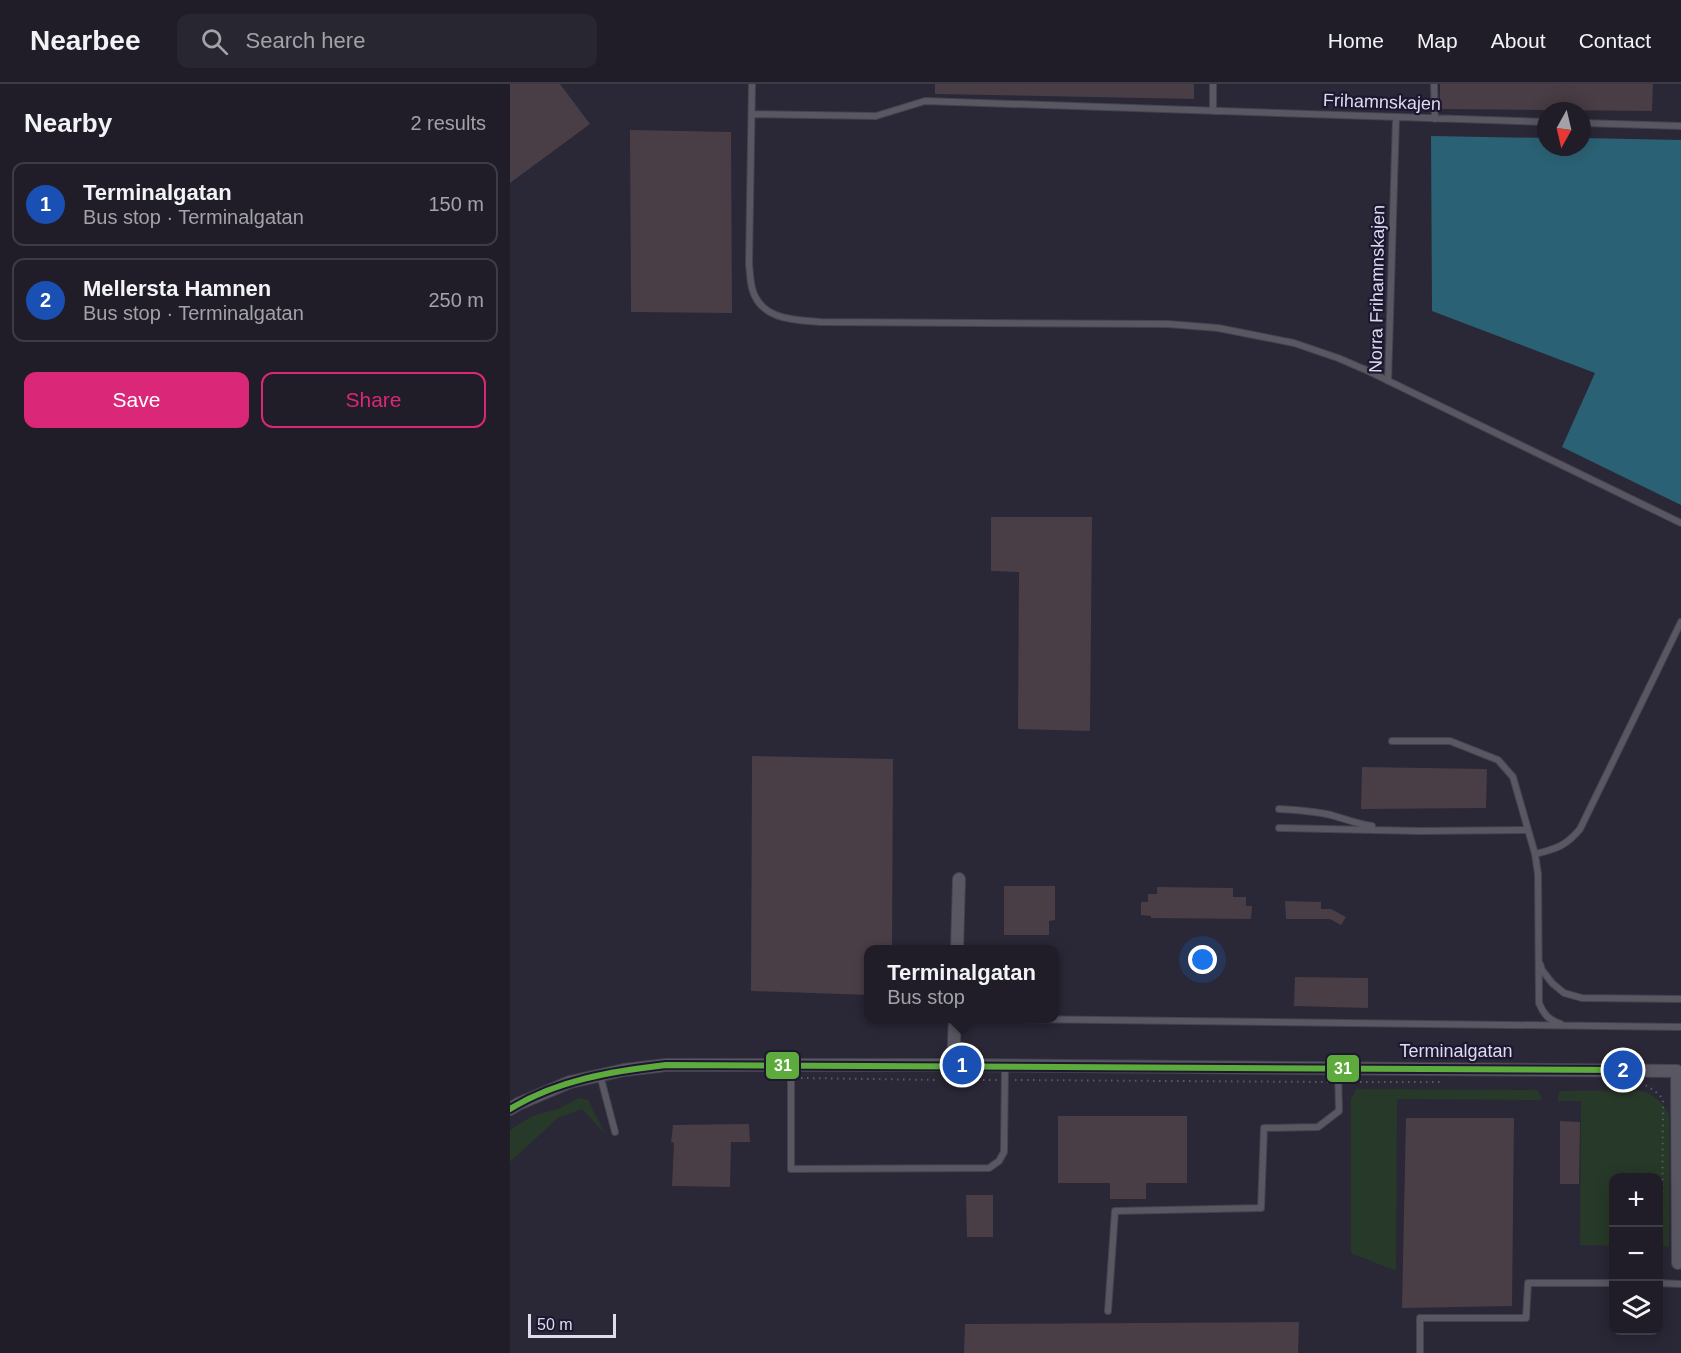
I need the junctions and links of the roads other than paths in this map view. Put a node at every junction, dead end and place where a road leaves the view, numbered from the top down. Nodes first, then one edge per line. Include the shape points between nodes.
1 (752, 84) edge
2 (1214, 84) edge
3 (1434, 84) edge
4 (1213, 111) junction
5 (752, 114) junction
6 (1396, 118) junction
7 (1435, 119) junction
8 (1537, 122) edge
9 (1591, 123) edge
10 (1681, 126) edge
11 (1388, 381) junction
12 (1681, 523) edge
13 (1681, 622) edge
14 (1392, 741) dead end
15 (1280, 809) dead end
16 (1280, 828) dead end
17 (1528, 830) junction
18 (1420, 831) junction
19 (1535, 854) junction
20 (959, 879) dead end
21 (957, 945) edge
22 (1538, 957) junction
23 (1681, 999) edge
24 (1059, 1019) edge
25 (955, 1023) edge
26 (1564, 1025) junction
27 (1681, 1027) edge
28 (791, 1065) junction
29 (953, 1065) junction
30 (1005, 1065) junction
31 (1680, 1072) edge
32 (1338, 1075) junction
33 (600, 1076) junction
34 (510, 1109) edge
35 (615, 1132) dead end
36 (1679, 1171) edge
37 (1678, 1263) dead end
38 (1609, 1283) edge
39 (1663, 1283) edge
40 (1681, 1284) edge
41 (1108, 1311) dead end
42 (1420, 1353) edge

1 - 5 lane
2 - 4 lane
3 - 7 lane
4 - 5 lane, Frihamnskajen via 926,101 876,116
4 - 6 lane, Frihamnskajen
5 - 11 lane via 749,264 753,290 762,307 783,319 1218,328 1294,343
6 - 7 lane, Frihamnskajen
6 - 11 lane, Norra Frihamnskajen
7 - 8 lane, Frihamnskajen
9 - 10 lane
11 - 12 lane, Norra Frihamnskajen
13 - 19 lane via 1580,829 1569,842
14 - 17 lane via 1450,741 1498,760 1513,777
15 - 18 lane
16 - 18 lane
17 - 18 lane
17 - 19 lane
19 - 22 lane
20 - 21 street
22 - 23 lane via 1542,970 1564,993 1582,998
22 - 26 lane via 1539,1003 1550,1020
24 - 26 lane
25 - 29 street
26 - 27 lane
28 - 29 street, Terminalgatan
28 - 30 lane via 791,1168 989,1168 1004,1152
28 - 33 street, Terminalgatan via 666,1065
29 - 30 street, Terminalgatan
30 - 32 street, Terminalgatan
31 - 32 street, Terminalgatan
31 - 36 street, Terminalgatan
32 - 41 lane via 1339,1111 1318,1127 1264,1128 1261,1208 1115,1211
33 - 34 street, Terminalgatan via 570,1082
33 - 35 lane
36 - 37 street, Terminalgatan
38 - 42 lane via 1528,1283 1526,1318 1420,1318
39 - 40 lane

